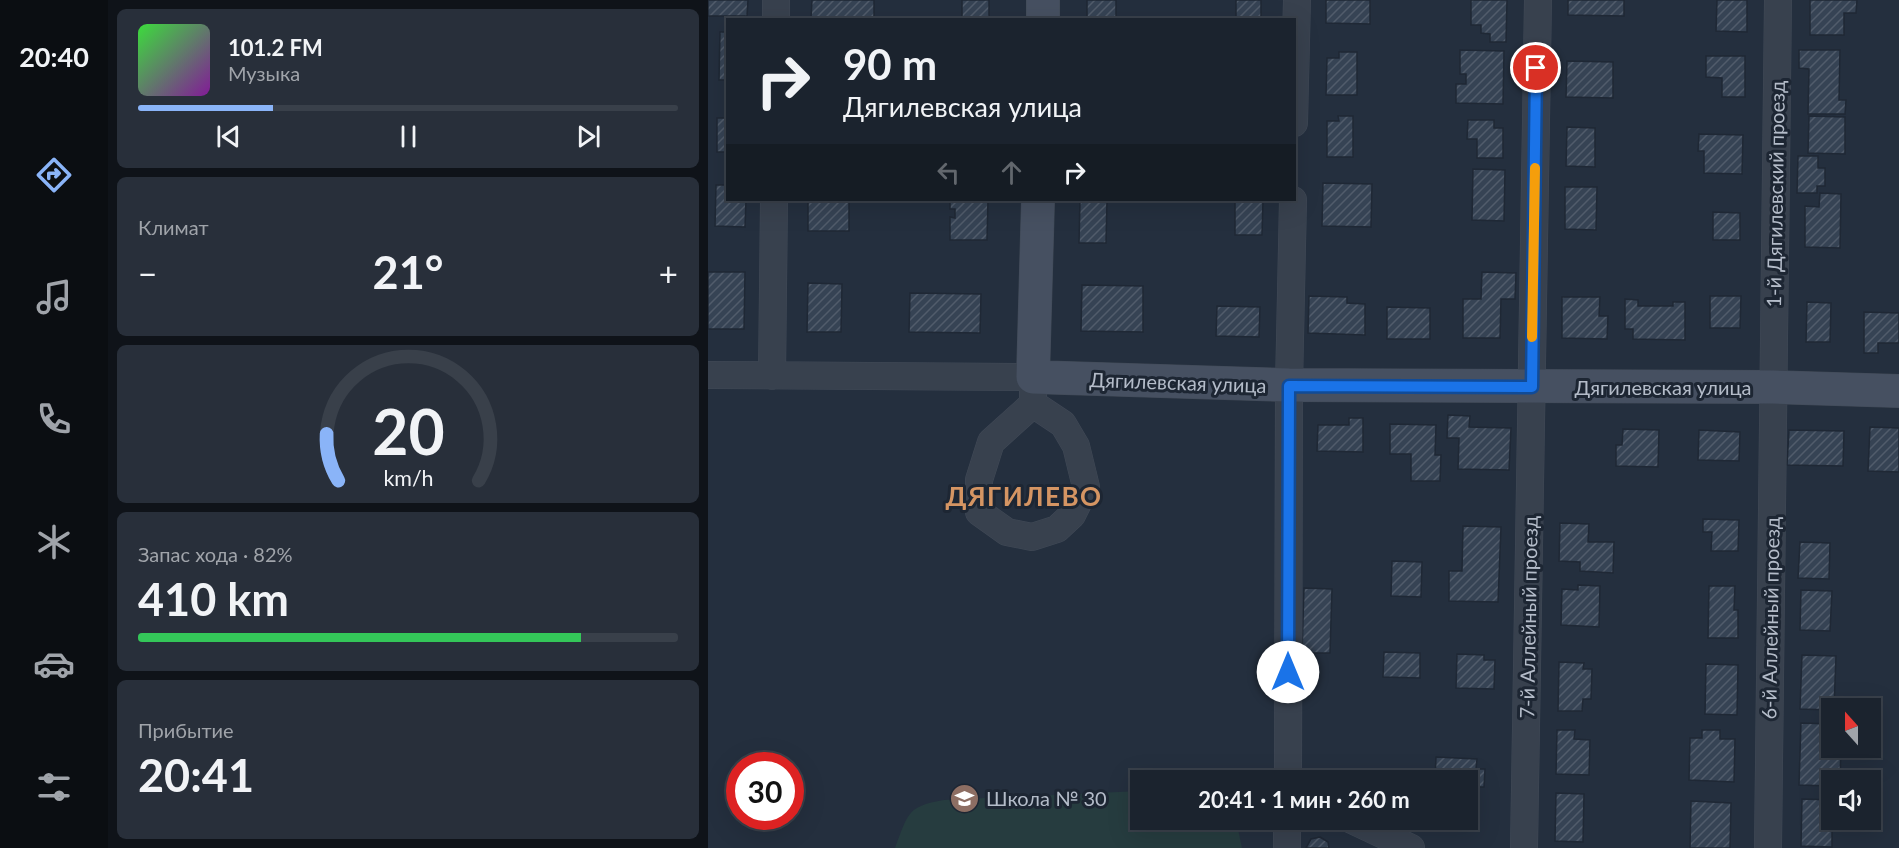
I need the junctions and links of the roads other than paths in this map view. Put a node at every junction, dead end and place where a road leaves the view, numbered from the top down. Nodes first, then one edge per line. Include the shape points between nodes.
1 (776, 0) edge
2 (1043, 0) edge
3 (1297, 0) edge
4 (1538, 0) edge
5 (1778, 0) edge
6 (776, 18) edge
7 (1043, 18) edge
8 (1296, 41) edge
9 (774, 201) edge
10 (1038, 201) edge
11 (1293, 201) edge
12 (708, 375) edge
13 (772, 376) junction
14 (1289, 386) junction
15 (1532, 387) junction
16 (1773, 387) junction
17 (1033, 391) junction
18 (1899, 391) edge
19 (1288, 770) edge
20 (1287, 830) edge
21 (1373, 830) edge
22 (1287, 848) edge
23 (1411, 848) edge
24 (1524, 848) edge
25 (1768, 848) edge

1 - 6 street
2 - 7 street
3 - 8 street
4 - 15 street, 7-й Аллейный проезд
5 - 16 street, 1-й Дягилевский проезд
9 - 13 street
10 - 17 street
11 - 14 street
12 - 13 street, Дягилевская улица
13 - 17 street, Дягилевская улица
14 - 15 street, Дягилевская улица
14 - 17 street, Дягилевская улица
14 - 19 street
15 - 16 street, Дягилевская улица
15 - 24 street, 7-й Аллейный проезд
16 - 18 street, Дягилевская улица
16 - 25 street, 6-й Аллейный проезд
17 - 17 street via 991,442 979,480 979,512 1007,532 1032,537 1057,529 1072,515 1086,487 1076,446 1063,424
20 - 22 street
21 - 23 street

